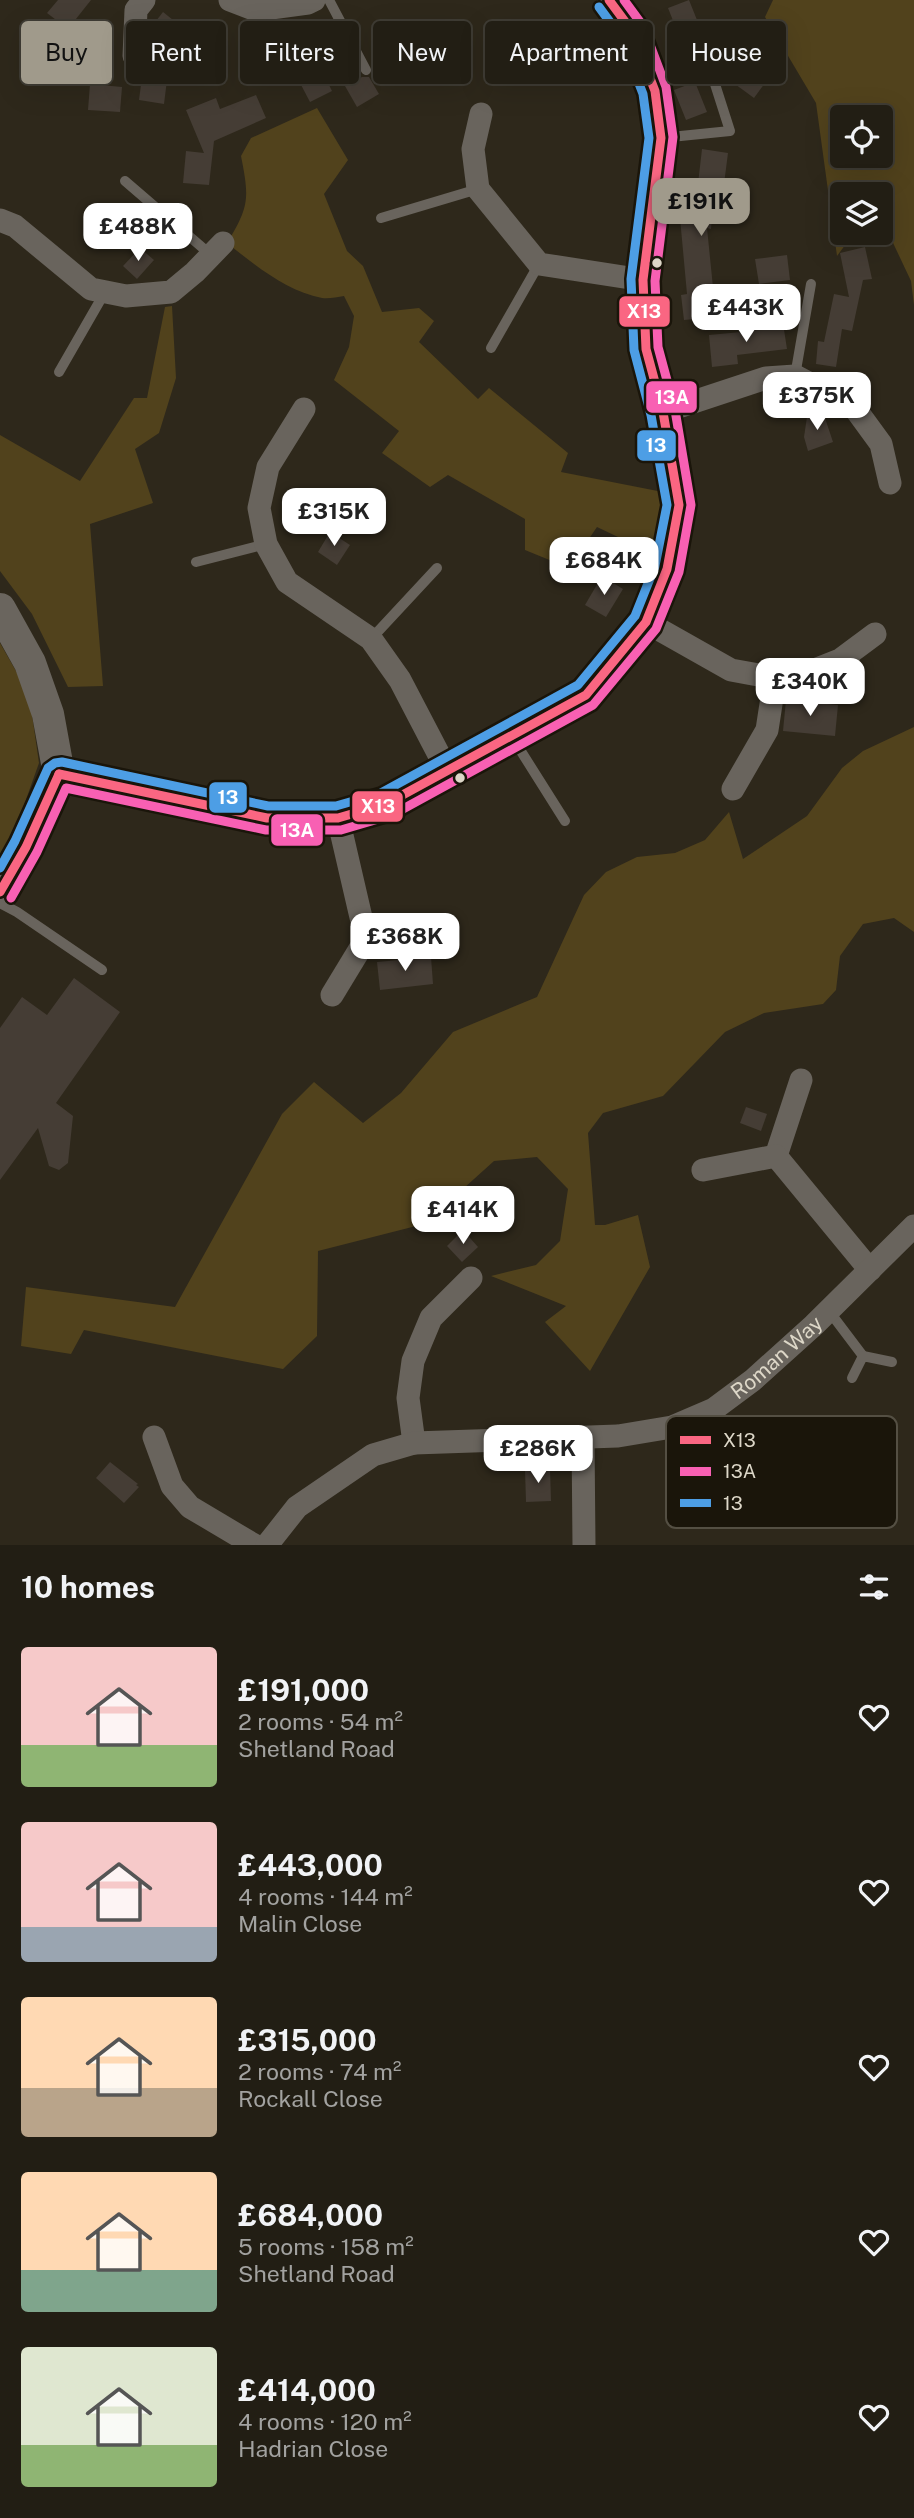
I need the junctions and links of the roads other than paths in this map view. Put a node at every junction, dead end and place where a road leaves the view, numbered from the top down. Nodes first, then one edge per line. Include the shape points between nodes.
1 (144, 0) edge
2 (230, 0) edge
3 (314, 0) edge
4 (329, 0) edge
5 (609, 0) edge
6 (136, 21) edge
7 (366, 70) dead end
8 (716, 84) edge
9 (481, 114) dead end
10 (661, 138) junction
11 (124, 181) dead end
12 (478, 189) junction
13 (381, 218) dead end
14 (0, 220) edge
15 (217, 249) joint
16 (539, 264) junction
17 (643, 280) junction
18 (811, 284) dead end
19 (105, 292) junction
20 (491, 348) dead end
21 (59, 372) dead end
22 (795, 376) junction
23 (304, 409) dead end
24 (663, 412) junction
25 (890, 483) dead end
26 (267, 544) junction
27 (196, 562) dead end
28 (437, 568) dead end
29 (0, 609) edge
30 (646, 622) junction
31 (876, 634) dead end
32 (371, 639) junction
33 (775, 678) junction
34 (512, 737) junction
35 (448, 772) junction
36 (59, 774) junction
37 (733, 789) dead end
38 (338, 818) junction
39 (565, 821) dead end
40 (0, 892) edge
41 (0, 903) edge
42 (447, 932) dead end
43 (366, 939) junction
44 (102, 970) dead end
45 (332, 995) dead end
46 (801, 1080) dead end
47 (776, 1156) junction
48 (703, 1170) dead end
49 (914, 1226) edge
50 (870, 1270) junction
51 (471, 1278) dead end
52 (829, 1311) junction
53 (863, 1356) junction
54 (892, 1362) dead end
55 (852, 1378) dead end
56 (698, 1416) edge
57 (666, 1428) edge
58 (154, 1437) dead end
59 (583, 1438) junction
60 (414, 1443) junction
61 (254, 1545) edge
62 (267, 1545) edge
63 (584, 1545) edge

1 - 6 street via 136,10
2 - 3 street via 256,10
4 - 7 lane
5 - 10 street via 632,32 655,91
8 - 10 lane via 730,131
9 - 12 street via 473,149
10 - 17 street
11 - 15 lane
12 - 13 lane
12 - 16 street
14 - 19 street via 15,226 91,289
15 - 19 street via 171,292 127,296
16 - 17 street
16 - 20 lane
17 - 24 street via 646,349
18 - 22 lane
19 - 21 lane
22 - 24 street via 766,378
22 - 25 street via 855,407 881,443
23 - 26 street via 268,467 259,508
24 - 30 street via 679,505 667,569
26 - 27 lane
26 - 32 street via 287,582
28 - 32 lane
29 - 36 street via 30,663 48,714
30 - 33 street via 731,670
30 - 34 street via 586,695
31 - 33 street via 840,660 802,675
32 - 35 street via 400,680
33 - 37 street via 767,730
34 - 35 street
34 - 39 lane
35 - 38 street via 386,804
36 - 38 street via 267,818
36 - 40 street via 26,848
38 - 43 street
41 - 44 lane
42 - 43 street
43 - 45 street
46 - 47 street
47 - 48 street
47 - 50 street
49 - 50 street, Roman Way
50 - 52 street, Roman Way
51 - 60 street via 431,1318 413,1361 408,1398
52 - 53 lane
52 - 56 street, Roman Way via 753,1380
53 - 54 lane
53 - 55 lane
57 - 59 street, Roman Way
58 - 61 street via 173,1486 190,1507
59 - 60 street, Roman Way
59 - 63 street
60 - 62 street, Roman Way via 373,1455 297,1507

